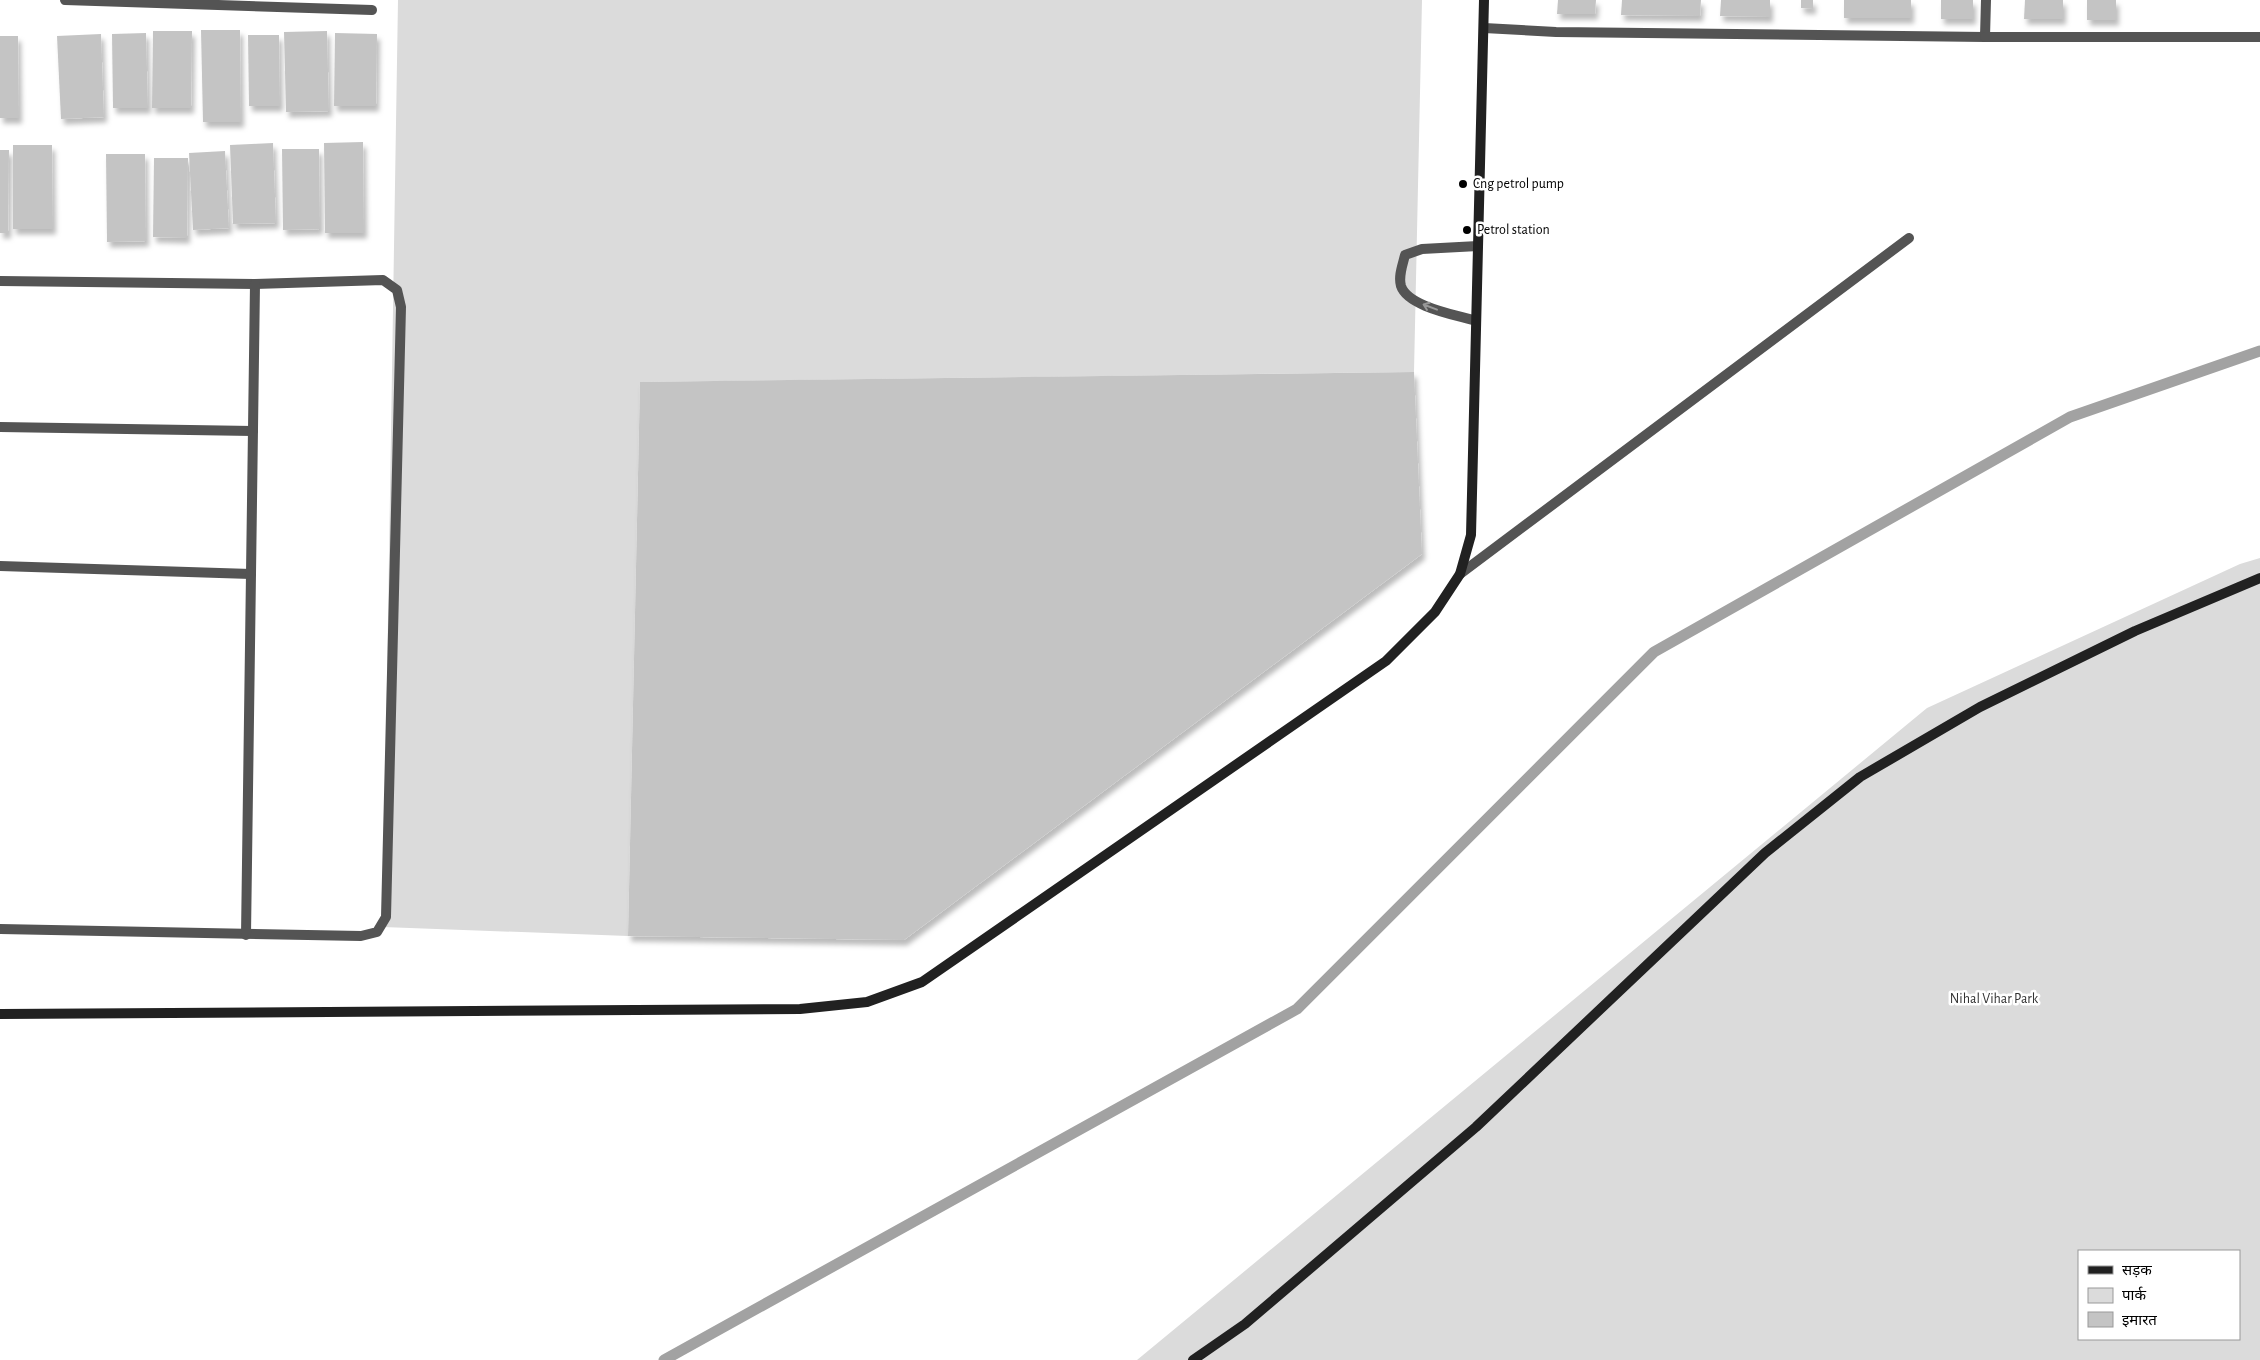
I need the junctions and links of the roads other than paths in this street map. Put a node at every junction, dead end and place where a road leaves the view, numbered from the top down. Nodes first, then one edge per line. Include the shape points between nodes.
1 (64, 0) edge
2 (1484, 0) edge
3 (1986, 0) edge
4 (372, 10) dead end
5 (1484, 28) junction
6 (1985, 37) junction
7 (2260, 37) edge
8 (1909, 238) dead end
9 (1478, 246) junction
10 (0, 281) edge
11 (255, 284) junction
12 (1476, 321) junction
13 (0, 427) edge
14 (253, 431) junction
15 (0, 566) edge
16 (251, 574) junction
17 (1460, 574) junction
18 (2260, 578) edge
19 (0, 929) edge
20 (246, 935) junction
21 (0, 1014) edge
22 (1193, 1360) edge

1 - 4 street
2 - 5 street
3 - 6 street
5 - 6 street via 1556,32
5 - 9 street
6 - 7 street
8 - 17 street
9 - 12 street
12 -> 9 street via 1409,298 1401,286 1401,271 1405,255 1422,249
10 - 11 street
11 - 14 street
11 - 20 street via 383,280 397,290 401,307 386,917 377,932 361,936
12 - 17 street via 1471,535
13 - 14 street
14 - 16 street
15 - 16 street
16 - 20 street
17 - 21 street via 1435,612 1386,661 922,982 867,1002 800,1009
18 - 22 street via 2135,631 1989,703 1860,777 1765,853 1476,1127 1244,1324
19 - 20 street

